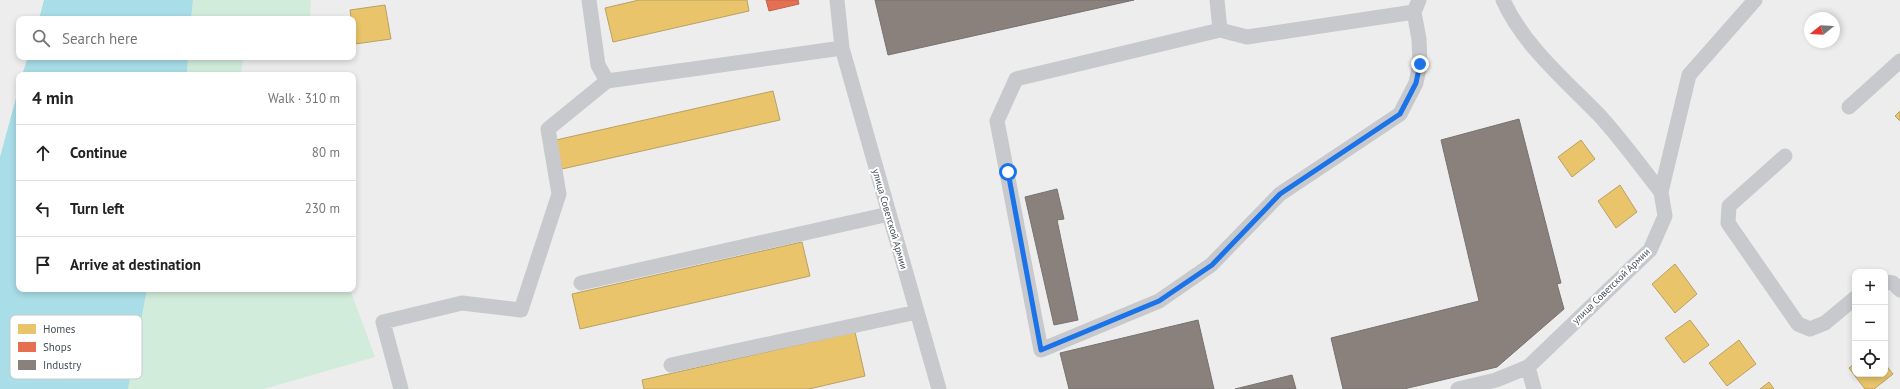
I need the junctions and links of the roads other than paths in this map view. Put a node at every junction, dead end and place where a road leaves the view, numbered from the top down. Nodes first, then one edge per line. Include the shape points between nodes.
1 (589, 0) edge
2 (838, 0) edge
3 (1217, 0) edge
4 (1503, 0) edge
5 (1755, 0) edge
6 (1417, 6) edge
7 (1220, 30) junction
8 (842, 48) junction
9 (1900, 61) edge
10 (607, 81) junction
11 (1849, 107) dead end
12 (1785, 156) dead end
13 (1662, 192) junction
14 (889, 214) junction
15 (1888, 282) edge
16 (581, 283) dead end
17 (1900, 290) edge
18 (1852, 300) edge
19 (917, 312) junction
20 (671, 365) dead end
21 (1528, 367) junction
22 (401, 389) edge
23 (939, 389) edge
24 (1458, 389) edge
25 (1534, 389) edge

1 - 10 street via 598,65
2 - 8 street, улица Советской Армии
3 - 7 street
4 - 13 street via 1509,13 1545,60 1601,118
5 - 13 street, улица Советской Армии via 1690,75
6 - 7 street via 1248,37
6 - 7 street via 1420,64 1416,83 1400,114 1280,194 1212,265 1159,301 1041,350 997,121 1016,79
8 - 10 street
8 - 14 street, улица Советской Армии
9 - 11 street
10 - 22 street via 548,129 558,194 521,310 462,302 383,322
12 - 18 street via 1729,206 1728,223 1798,324 1810,329 1825,323
13 - 21 street, улица Советской Армии via 1665,216 1650,250
14 - 16 street
14 - 19 street, улица Советской Армии
15 - 17 street via 1893,283
19 - 20 street
19 - 23 street, улица Советской Армии
21 - 24 street, улица Советской Армии via 1496,380
21 - 25 street

